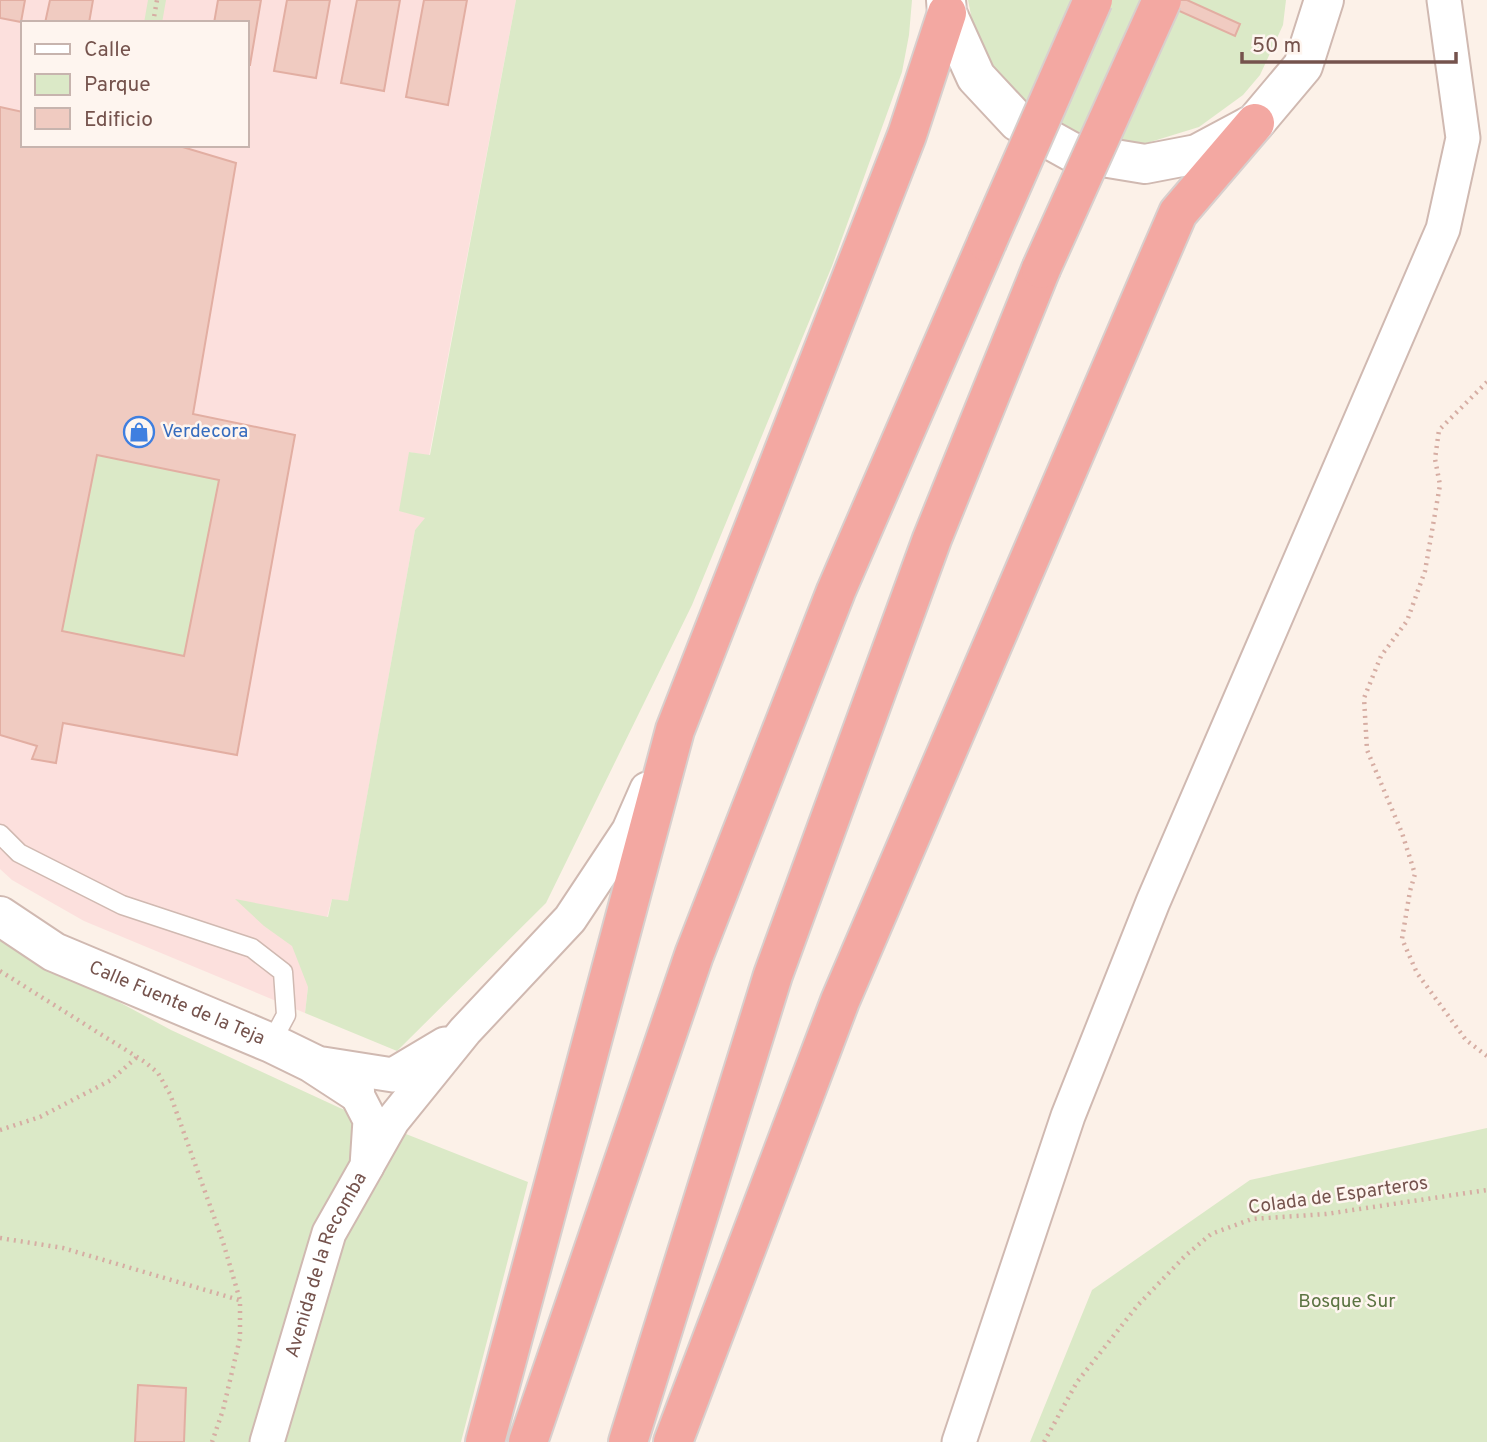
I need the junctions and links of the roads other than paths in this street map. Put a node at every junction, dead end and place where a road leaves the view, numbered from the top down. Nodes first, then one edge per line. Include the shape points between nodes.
1 (1093, 0) edge
2 (1162, 0) edge
3 (1324, 0) edge
4 (1444, 0) edge
5 (946, 6) edge
6 (1255, 122) junction
7 (675, 730) junction
8 (0, 834) edge
9 (0, 916) edge
10 (465, 1031) junction
11 (271, 1043) junction
12 (312, 1063) junction
13 (355, 1091) joint
14 (367, 1166) junction
15 (267, 1442) edge
16 (485, 1442) edge
17 (528, 1442) edge
18 (628, 1442) edge
19 (673, 1442) edge
20 (959, 1442) edge

1 - 17 highway, bridge via 836,591 694,955
2 - 18 highway, bridge via 1041,269 932,539 778,962
3 - 6 street via 1303,66
4 - 20 street via 1463,138 1443,229 1153,902 1068,1116
5 - 6 street via 976,77 1018,122 1072,152 1144,164 1197,154
5 - 7 highway via 907,135
6 - 19 highway via 1178,213 840,1001
7 - 10 street via 629,830 570,919
7 - 16 highway
8 - 11 lane via 19,853 122,905 252,948 284,972 286,1015
9 - 11 street, Calle Fuente de la Teja via 54,952
10 - 12 street via 394,1075
10 - 14 street via 393,1120
11 - 12 street, Calle Fuente de la Teja
12 - 13 street, Calle Fuente de la Teja
13 - 14 street, Avenida de la Recomba via 370,1120
14 - 15 street, Avenida de la Recomba via 329,1233

